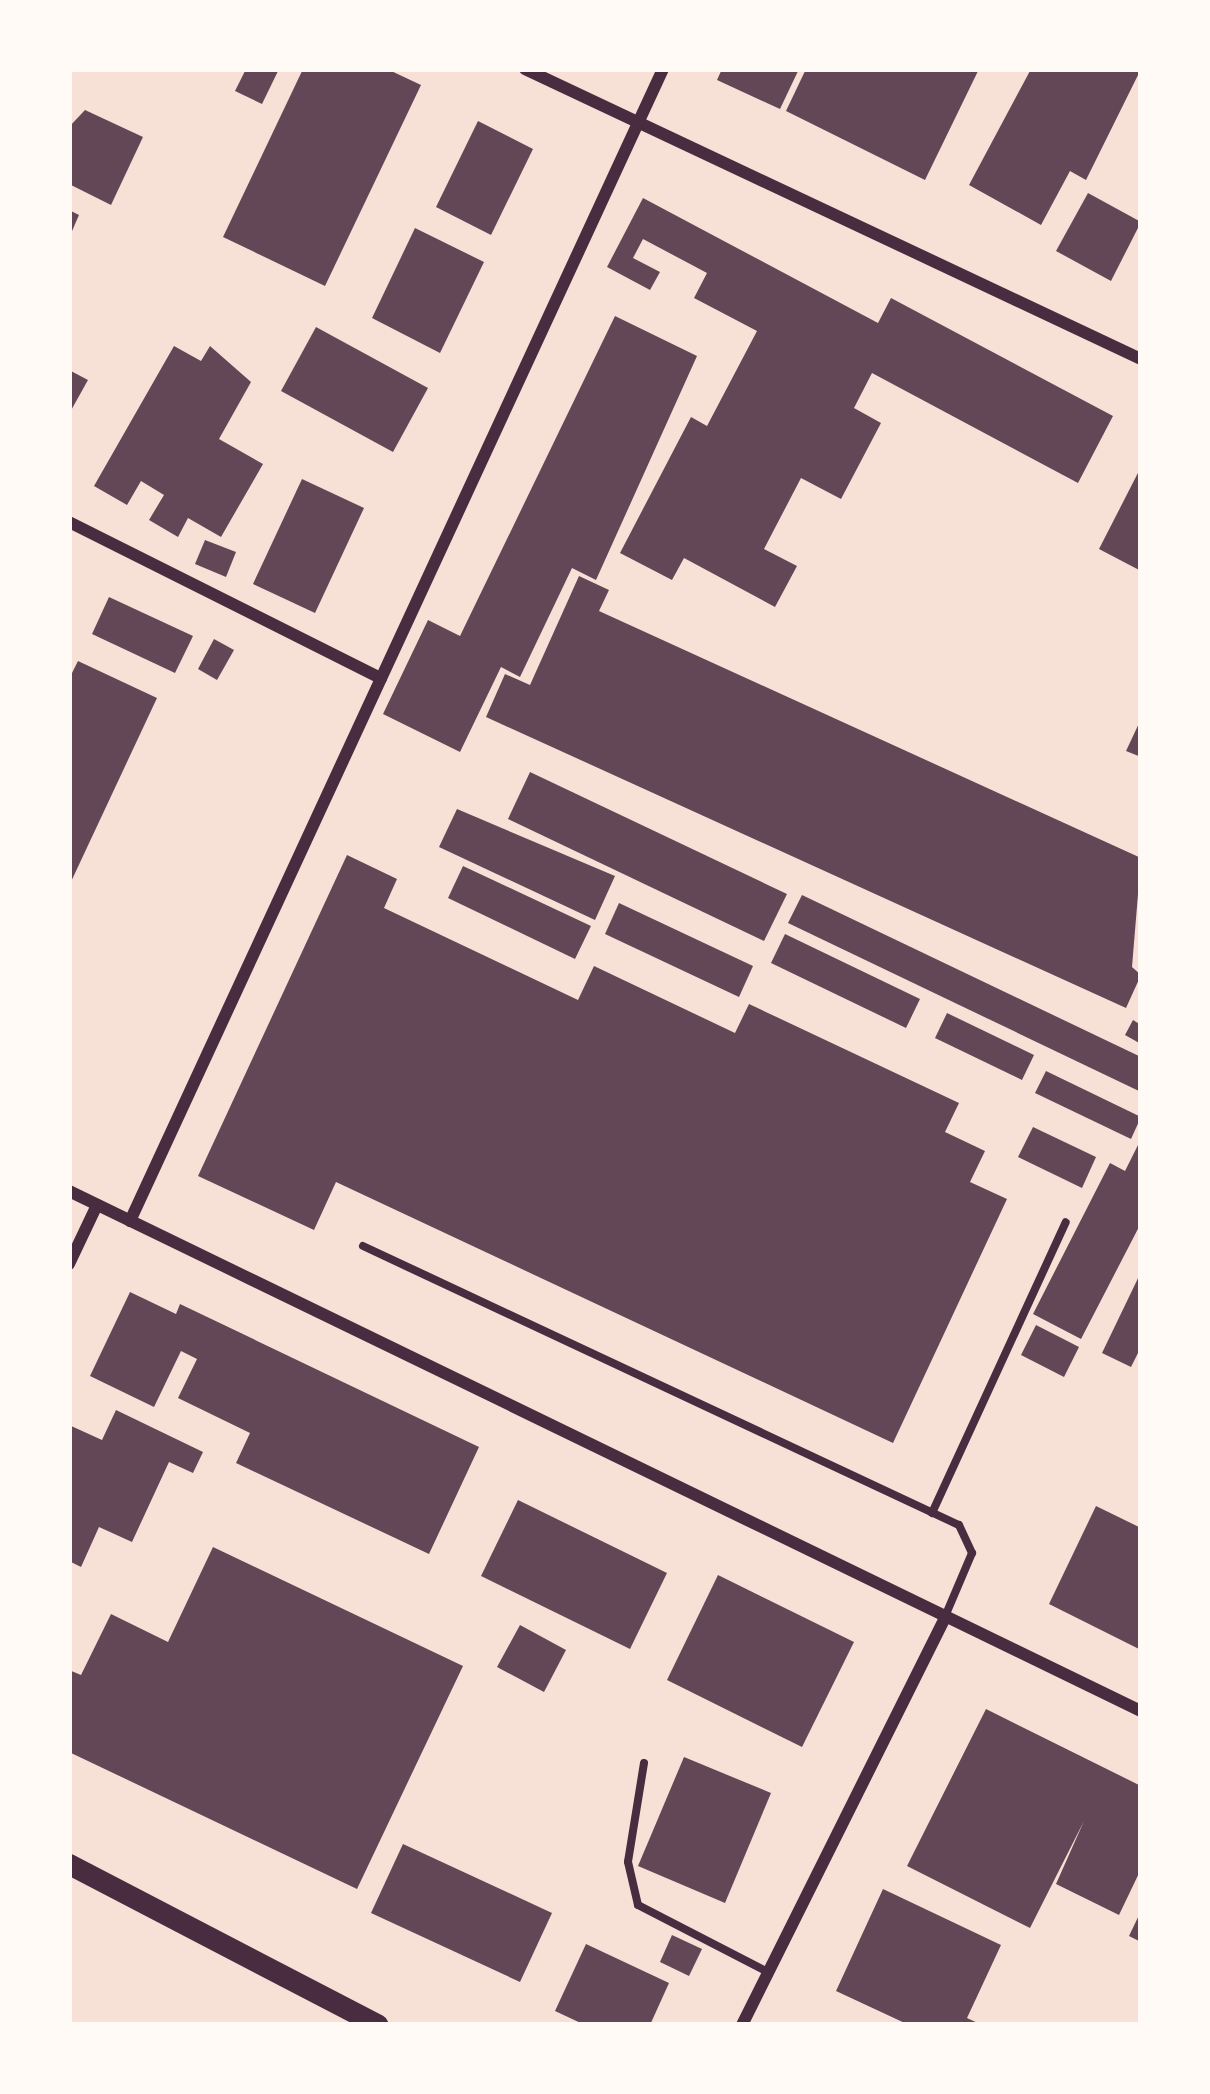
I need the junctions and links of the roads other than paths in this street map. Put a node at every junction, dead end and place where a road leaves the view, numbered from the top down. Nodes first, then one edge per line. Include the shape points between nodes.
1 (525, 69) edge
2 (663, 69) edge
3 (636, 124) junction
4 (1141, 359) edge
5 (69, 523) edge
6 (381, 678) junction
7 (69, 1192) edge
8 (98, 1205) junction
9 (130, 1221) junction
10 (1066, 1222) dead end
11 (363, 1246) dead end
12 (69, 1264) edge
13 (932, 1513) junction
14 (943, 1621) junction
15 (1141, 1711) edge
16 (644, 1762) dead end
17 (69, 1864) edge
18 (769, 1972) junction
19 (378, 2025) edge
20 (742, 2025) edge

1 - 3 street
2 - 3 street
3 - 4 street
3 - 6 street
5 - 6 street
6 - 9 street
7 - 8 street
8 - 9 street
8 - 12 street
9 - 14 street
10 - 13 lane
11 - 13 lane
13 - 14 lane via 959,1525 972,1553
14 - 15 street
14 - 18 street
16 - 18 lane via 628,1862 638,1905
17 - 19 street
18 - 20 street

